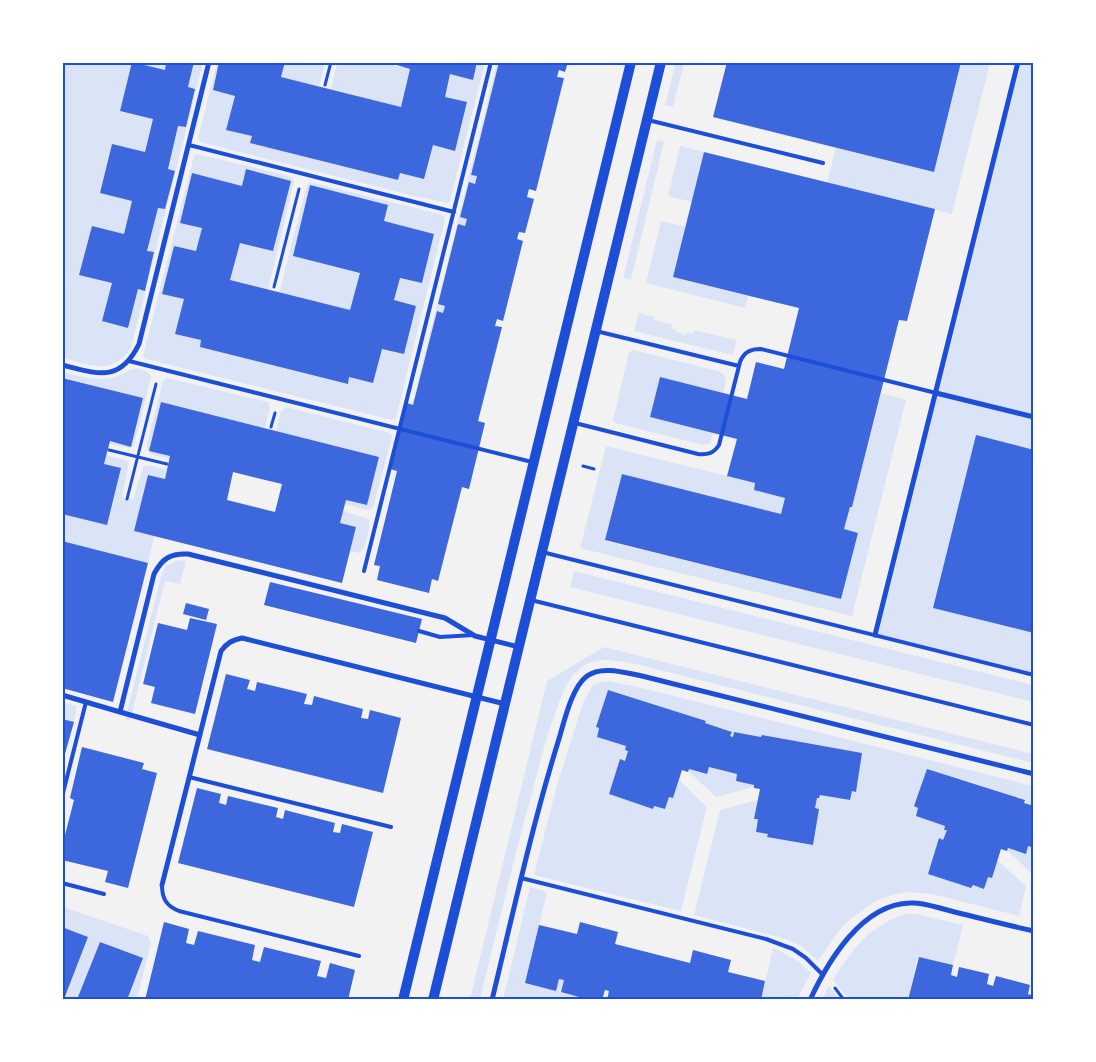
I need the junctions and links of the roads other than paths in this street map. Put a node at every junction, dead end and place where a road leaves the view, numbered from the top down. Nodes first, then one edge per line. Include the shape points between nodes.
1 (209, 62) edge
2 (491, 62) edge
3 (631, 62) edge
4 (661, 62) edge
5 (1018, 62) edge
6 (647, 120) junction
7 (189, 146) junction
8 (823, 163) dead end
9 (454, 212) junction
10 (596, 331) junction
11 (130, 361) junction
12 (62, 365) edge
13 (739, 366) junction
14 (936, 393) junction
15 (1034, 417) edge
16 (574, 423) junction
17 (400, 428) junction
18 (534, 462) junction
19 (542, 552) junction
20 (364, 571) dead end
21 (530, 600) junction
22 (419, 631) dead end
23 (876, 635) junction
24 (474, 636) junction
25 (491, 640) junction
26 (519, 647) junction
27 (1034, 675) edge
28 (62, 695) edge
29 (477, 697) junction
30 (86, 702) junction
31 (505, 704) junction
32 (120, 712) junction
33 (1034, 725) edge
34 (200, 735) junction
35 (1034, 774) edge
36 (189, 777) junction
37 (62, 797) edge
38 (391, 827) dead end
39 (521, 878) dead end
40 (62, 883) edge
41 (162, 885) joint
42 (104, 894) dead end
43 (1034, 931) edge
44 (359, 956) dead end
45 (823, 975) junction
46 (403, 1000) edge
47 (433, 1000) edge
48 (492, 1000) edge
49 (810, 1000) edge

1 - 7 street
2 - 9 lane
3 - 18 main road
4 - 6 main road
5 - 14 street
6 - 8 lane
6 - 10 main road
7 - 9 lane
7 - 11 street via 139,344
9 - 17 lane
10 - 13 lane
10 - 16 main road
11 - 12 street via 122,368 107,373
11 - 17 lane
13 - 14 lane via 748,351 761,349
13 - 16 lane via 719,445 709,454
14 - 15 street
14 - 23 street
16 - 19 main road
17 - 18 lane
17 - 20 lane
18 - 25 main road
19 - 21 main road
19 - 23 lane
21 - 26 main road
21 - 33 lane
22 - 24 lane via 440,637
23 - 27 lane
24 - 25 street
24 - 32 street via 445,618 188,554 177,554 167,557 154,574
25 - 26 street
25 - 29 main road
26 - 31 main road
28 - 30 street
29 - 31 street
29 - 34 street via 242,638 226,644 221,651
29 - 46 main road
30 - 32 street
30 - 37 lane
31 - 47 main road
32 - 34 street
34 - 36 street
35 - 48 street via 642,676 618,671 592,673 584,679 573,697 552,761
36 - 38 lane
36 - 41 street
39 - 45 lane via 766,939 806,958
40 - 42 lane
41 - 44 lane via 165,901 179,911
43 - 45 street via 916,902 895,905 876,914 852,933
45 - 49 street

